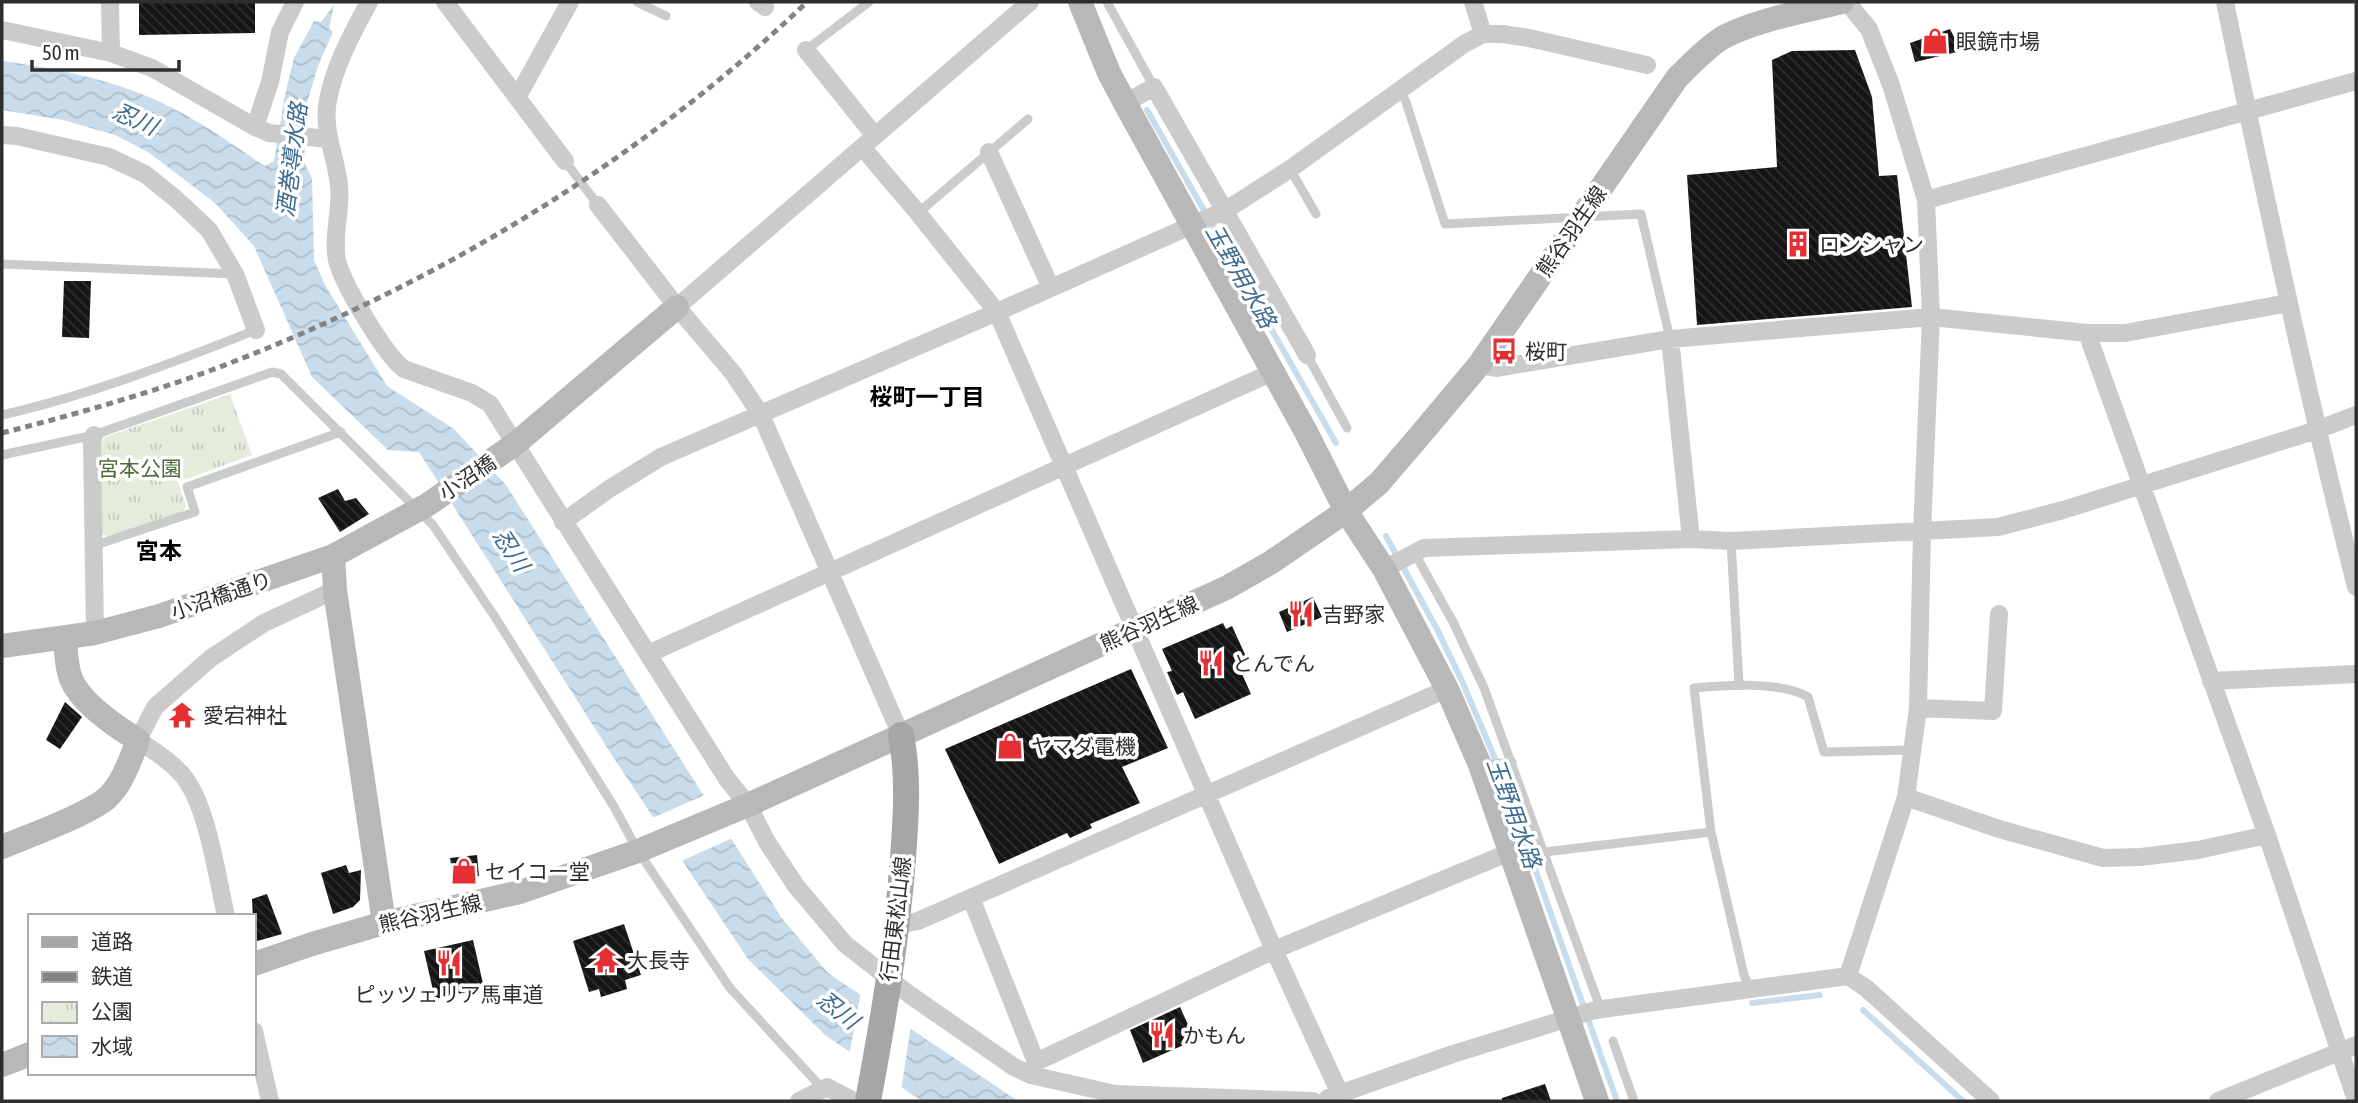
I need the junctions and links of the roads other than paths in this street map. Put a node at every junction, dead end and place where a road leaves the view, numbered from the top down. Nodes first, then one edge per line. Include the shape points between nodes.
1 (110, 2) edge
2 (295, 2) edge
3 (369, 2) edge
4 (445, 2) edge
5 (570, 2) edge
6 (637, 2) edge
7 (869, 2) edge
8 (1030, 2) edge
9 (1080, 2) edge
10 (1107, 2) edge
11 (1473, 2) edge
12 (1845, 2) edge
13 (2225, 2) edge
14 (666, 16) dead end
15 (2, 30) edge
16 (1483, 34) junction
17 (806, 51) joint
18 (111, 53) junction
19 (1647, 65) dead end
20 (2356, 81) edge
21 (1154, 88) junction
22 (1400, 90) junction
23 (518, 96) junction
24 (1125, 103) junction
25 (2247, 112) junction
26 (1028, 119) dead end
27 (262, 130) junction
28 (2, 135) edge
29 (329, 139) junction
30 (868, 141) junction
31 (989, 152) junction
32 (565, 161) joint
33 (1290, 169) junction
34 (1926, 200) junction
35 (598, 205) joint
36 (1221, 212) junction
37 (918, 213) junction
38 (1316, 214) dead end
39 (1582, 216) junction
40 (1196, 222) junction
41 (2, 264) edge
42 (235, 274) junction
43 (1051, 288) junction
44 (2288, 303) junction
45 (677, 307) junction
46 (997, 312) junction
47 (1931, 317) junction
48 (256, 330) joint
49 (2087, 333) junction
50 (1670, 339) junction
51 (1307, 355) joint
52 (1479, 365) junction
53 (1273, 372) junction
54 (2, 415) edge
55 (761, 415) junction
56 (2356, 415) edge
57 (1347, 428) dead end
58 (2317, 430) junction
59 (341, 432) junction
60 (94, 435) junction
61 (512, 447) junction
62 (2, 455) edge
63 (1064, 466) junction
64 (2140, 486) junction
65 (422, 508) junction
66 (1346, 511) junction
67 (563, 522) junction
68 (1922, 532) junction
69 (1691, 539) junction
70 (1731, 541) junction
71 (93, 546) junction
72 (1413, 553) junction
73 (333, 556) junction
74 (1386, 568) junction
75 (831, 573) junction
76 (2356, 587) edge
77 (335, 590) junction
78 (1999, 614) dead end
79 (1135, 629) junction
80 (95, 633) junction
81 (65, 637) junction
82 (2, 646) edge
83 (648, 654) junction
84 (2356, 674) edge
85 (2211, 681) junction
86 (1739, 684) junction
87 (1447, 688) junction
88 (1918, 708) junction
89 (901, 735) junction
90 (138, 740) junction
91 (1912, 750) junction
92 (1511, 762) junction
93 (1485, 765) junction
94 (1208, 796) junction
95 (1906, 797) junction
96 (742, 807) junction
97 (1711, 832) junction
98 (2267, 835) junction
99 (2, 847) edge
100 (642, 849) junction
101 (1510, 852) junction
102 (1545, 852) junction
103 (971, 898) junction
104 (226, 914) edge
105 (384, 923) junction
106 (898, 925) junction
107 (1274, 950) junction
108 (256, 963) edge
109 (1849, 976) junction
110 (888, 982) junction
111 (1750, 989) junction
112 (1586, 1013) junction
113 (256, 1040) edge
114 (1613, 1041) dead end
115 (2356, 1045) edge
116 (2338, 1052) junction
117 (28, 1055) edge
118 (2, 1065) edge
119 (1034, 1069) junction
120 (822, 1088) junction
121 (1340, 1094) junction
122 (864, 1100) edge
123 (2356, 1100) edge
124 (270, 1101) edge
125 (799, 1101) edge
126 (1316, 1101) edge
127 (1597, 1101) edge
128 (1634, 1101) edge
129 (1991, 1101) edge
130 (2218, 1101) edge

1 - 18 street
2 - 27 street via 280,32
3 - 29 street via 334,75 327,104
4 - 23 street
5 - 23 street
6 - 14 lane
7 - 17 lane
8 - 30 street
9 - 24 street
10 - 21 lane
11 - 16 street
12 - 34 street via 1869,29
12 - 39 street, 熊谷羽生線 via 1752,26 1723,38 1696,58 1677,78
13 - 25 street
15 - 18 street
16 - 19 street via 1529,38
16 - 22 street
17 - 30 street
18 - 27 street via 152,68
20 - 25 street
21 - 24 street
21 - 36 street
22 - 33 street
22 - 39 lane via 1445,224
23 - 32 street
24 - 40 street
25 - 34 street
25 - 44 street
26 - 31 lane
27 - 29 street
28 - 42 street via 109,157 145,174 209,230
29 - 61 street via 340,188 337,262 359,307 394,362 490,404
30 - 37 street
30 - 45 street
31 - 37 lane
31 - 43 street
32 - 35 lane
33 - 36 street
33 - 38 lane
34 - 47 street
35 - 45 street
36 - 40 street
36 - 51 street
37 - 46 street
39 - 50 lane via 1641,214
39 - 52 street, 熊谷羽生線
40 - 43 street
40 - 53 street
41 - 42 lane
42 - 48 street
43 - 46 street
44 - 49 street via 2125,333
44 - 58 street
45 - 55 street via 733,373
45 - 61 street
46 - 55 street
46 - 63 street
47 - 49 street
47 - 50 street
47 - 68 street
48 - 54 lane via 88,392
49 - 64 street
50 - 52 street via 1496,368
50 - 69 street
51 - 57 lane
52 - 66 street, 熊谷羽生線 via 1379,483
53 - 63 street
53 - 66 street
55 - 67 street via 641,468
55 - 75 street
56 - 58 street
58 - 64 street
58 - 76 street
59 - 60 lane via 281,374 272,372
59 - 65 lane
59 - 71 lane via 187,487 195,512
60 - 62 lane
60 - 71 street
61 - 65 street, 小沼橋
61 - 67 street
63 - 75 street
63 - 79 street
64 - 68 street via 1998,527
64 - 85 street
65 - 73 street, 小沼橋通り
65 - 100 lane
66 - 74 street
66 - 79 street, 熊谷羽生線 via 1237,582
67 - 83 street
68 - 70 street
68 - 88 street
69 - 70 street
69 - 72 street via 1424,548
70 - 86 lane
71 - 80 street
72 - 74 street
72 - 92 lane via 1484,688
73 - 77 street
73 - 80 street, 小沼橋通り
74 - 87 street
75 - 83 street
75 - 89 street
77 - 90 street via 264,623 211,658 155,708
77 - 105 street
78 - 88 street via 1993,711
79 - 89 street, 熊谷羽生線
79 - 94 street
80 - 81 street, 小沼橋通り
81 - 82 street, 小沼橋通り
81 - 90 street via 70,678 82,697 114,726
83 - 96 street
84 - 85 street
85 - 98 street
86 - 91 lane via 1798,691 1808,697 1824,752
86 - 97 lane via 1694,688
87 - 93 street
87 - 94 street
88 - 91 street
89 - 96 street, 熊谷羽生線
89 - 106 main road, 行田東松山線 via 907,803
90 - 99 street via 122,778 106,798
90 - 104 street via 169,761 196,797
91 - 95 street
92 - 93 lane
92 - 102 lane
93 - 101 street
94 - 103 street
94 - 107 street
95 - 98 street via 2103,858 2198,850
95 - 109 street
96 - 100 street, 熊谷羽生線
96 - 110 street via 757,819 766,842 796,886 845,944
97 - 102 lane
97 - 111 lane
98 - 116 street
100 - 105 street, 熊谷羽生線 via 520,892
100 - 120 lane via 730,988
101 - 107 street
101 - 112 street
102 - 112 lane
103 - 106 street
103 - 119 street
105 - 108 street, 熊谷羽生線
106 - 110 main road, 行田東松山線
107 - 119 street
107 - 121 street
109 - 111 street
109 - 129 street
110 - 119 street via 1014,1067
110 - 122 main road, 行田東松山線
111 - 112 street
112 - 121 street
112 - 127 street
113 - 124 street
114 - 128 lane
115 - 116 street
116 - 123 street
116 - 130 street
117 - 118 street
119 - 126 street via 1115,1094
120 - 122 street
120 - 125 street
121 - 126 street

